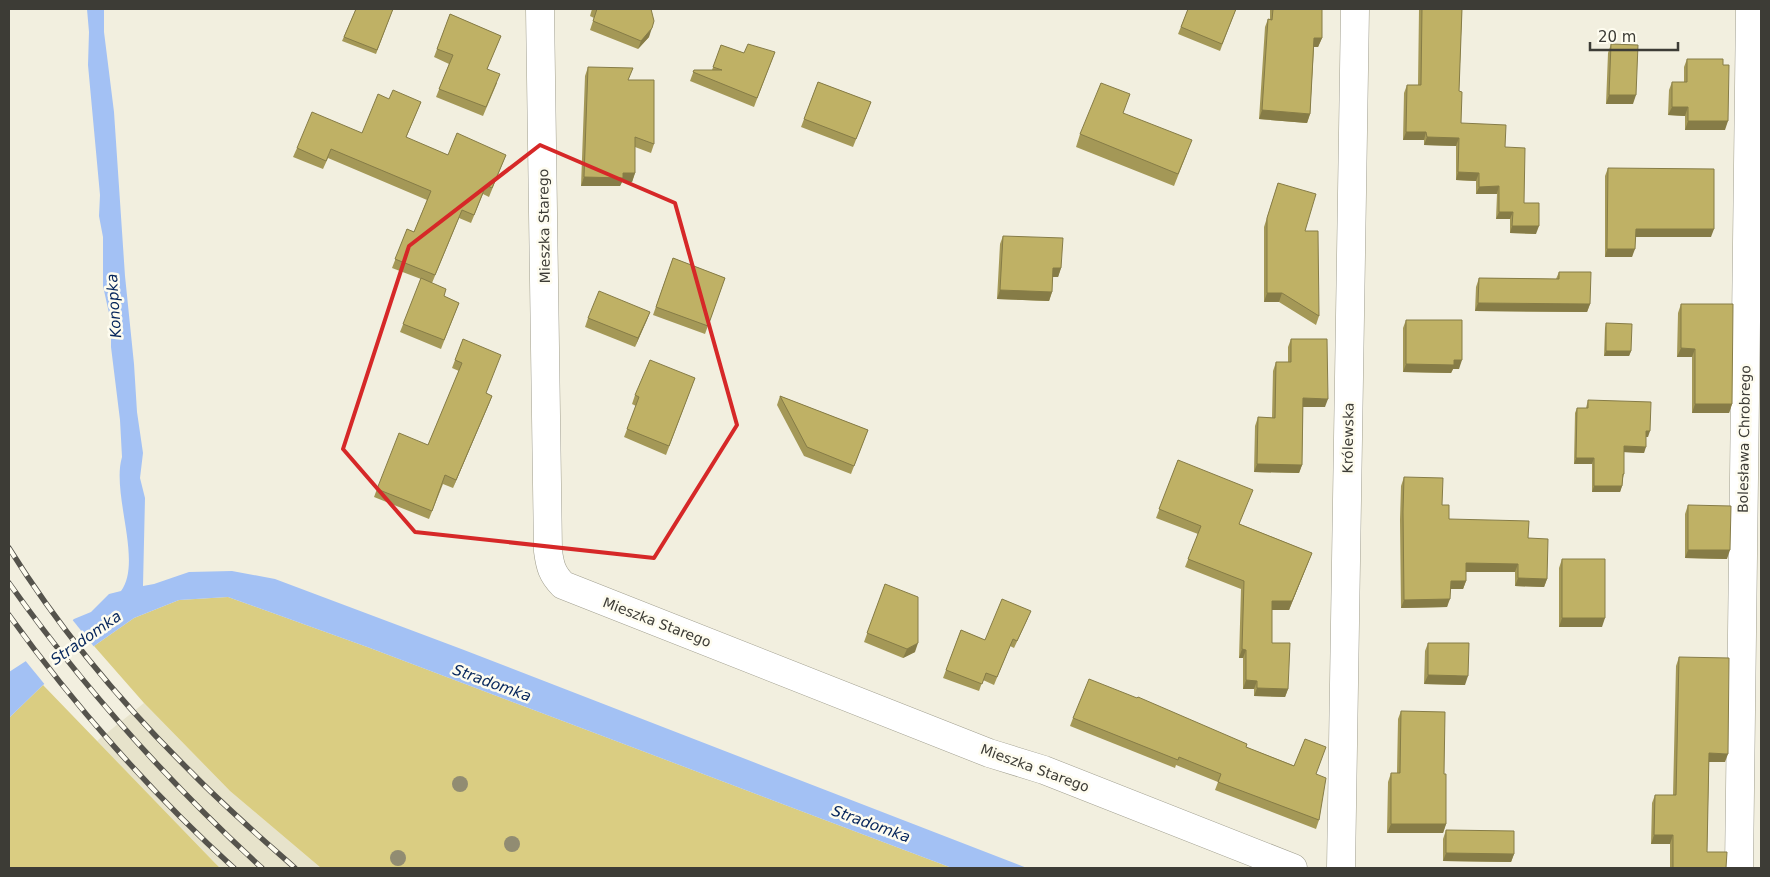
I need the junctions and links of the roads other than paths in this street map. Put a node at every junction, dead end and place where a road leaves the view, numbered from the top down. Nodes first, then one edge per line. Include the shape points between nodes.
1 (540, 9) edge
2 (1355, 9) edge
3 (1750, 9) edge
4 (1294, 868) edge
5 (1341, 868) edge
6 (1739, 868) edge

1 - 4 street, Mieszka Starego via 548,551 550,568 562,585 989,753 1044,770
2 - 5 street, Królewska
3 - 6 street, Bolesława Chrobrego

